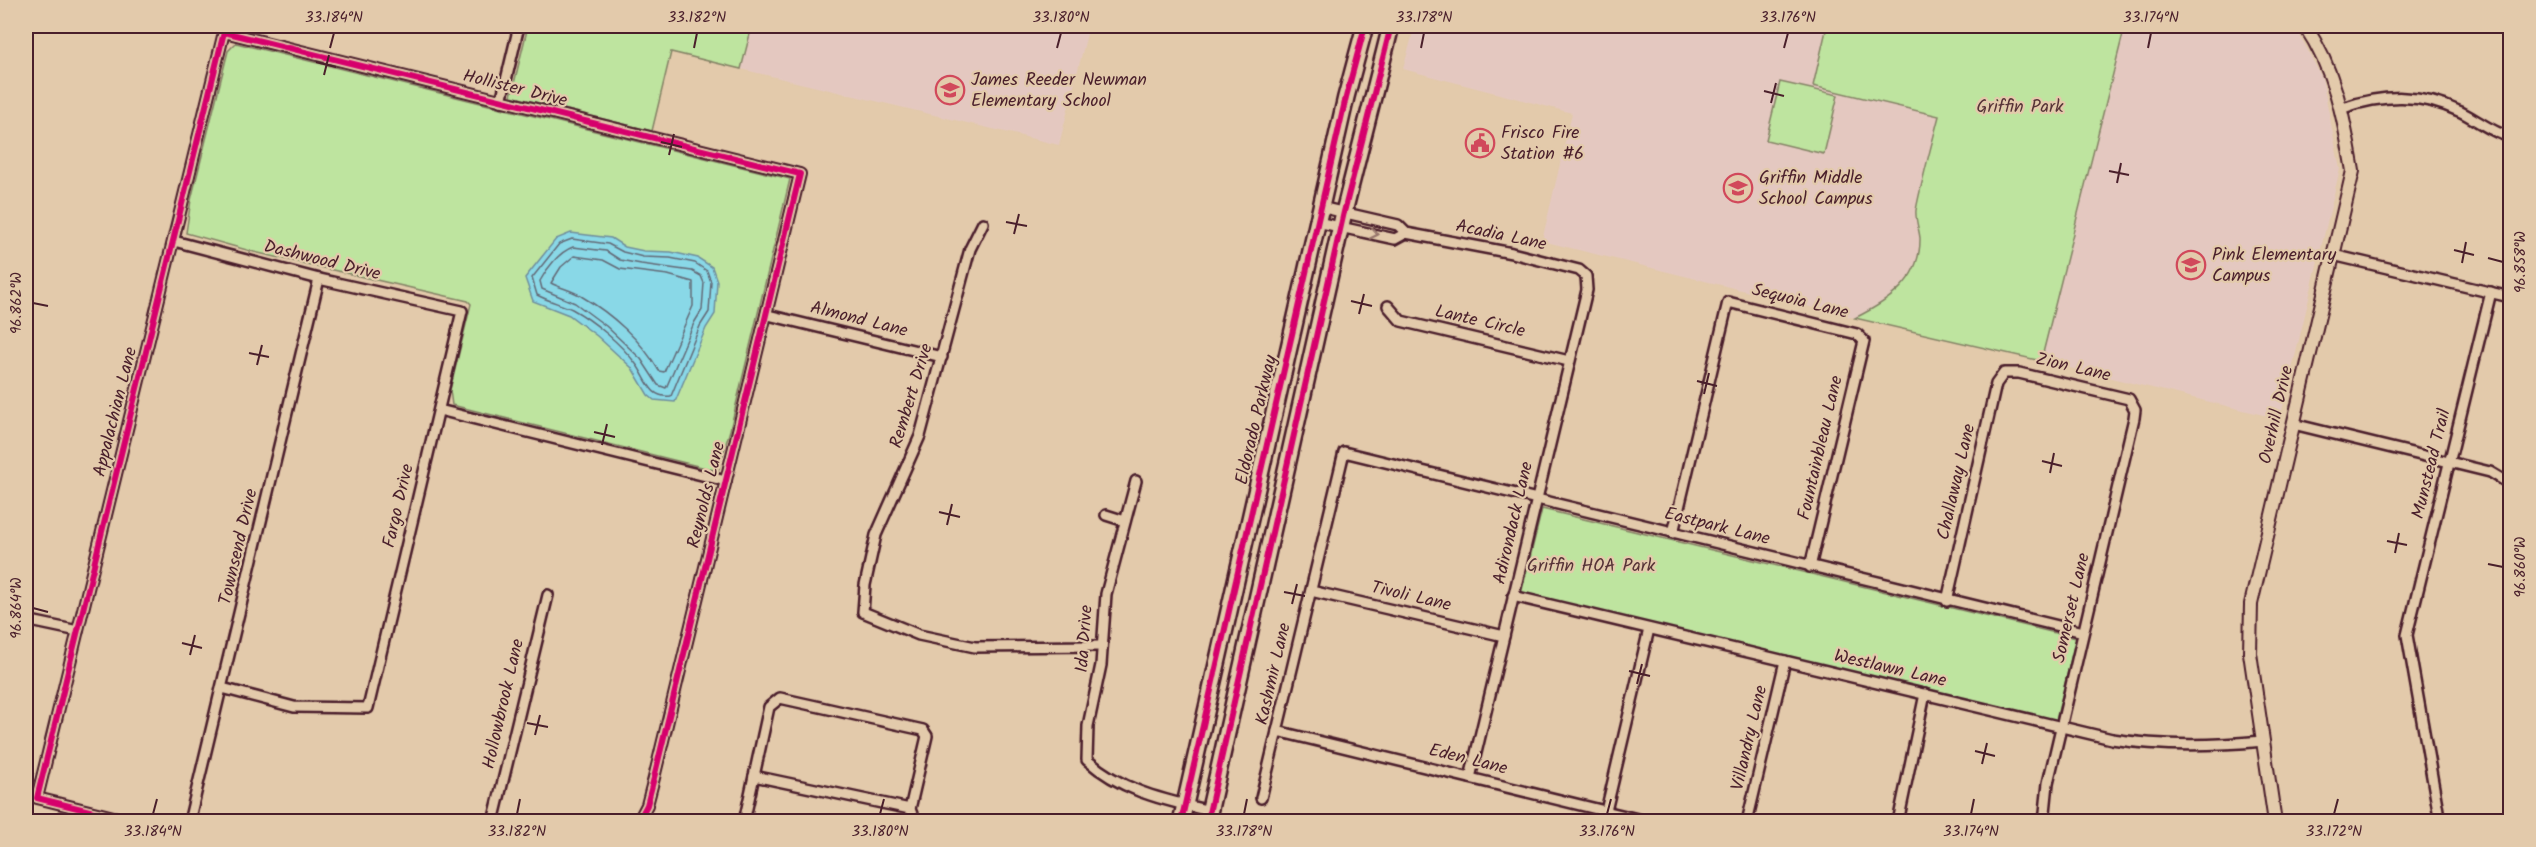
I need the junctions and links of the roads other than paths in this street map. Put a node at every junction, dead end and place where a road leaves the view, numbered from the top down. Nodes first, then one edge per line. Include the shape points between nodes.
1 (519, 26) edge
2 (1365, 26) edge
3 (1391, 26) edge
4 (2305, 26) edge
5 (224, 32) joint
6 (1346, 97) junction
7 (501, 101) junction
8 (1371, 103) junction
9 (2343, 108) junction
10 (2511, 137) edge
11 (800, 174) joint
12 (1320, 207) junction
13 (1343, 220) junction
14 (1317, 222) junction
15 (983, 223) dead end
16 (1406, 233) junction
17 (174, 241) junction
18 (2333, 255) junction
19 (1586, 276) joint
20 (319, 279) junction
21 (2491, 292) junction
22 (2511, 297) edge
23 (1388, 306) dead end
24 (462, 311) joint
25 (768, 315) junction
26 (1862, 337) joint
27 (942, 357) junction
28 (1569, 361) junction
29 (2004, 373) joint
30 (2133, 404) joint
31 (439, 410) junction
32 (2293, 424) junction
33 (1344, 452) joint
34 (2450, 462) junction
35 (726, 481) junction
36 (1136, 481) dead end
37 (2511, 484) edge
38 (1536, 499) junction
39 (1106, 515) dead end
40 (1125, 521) junction
41 (1673, 533) junction
42 (1810, 567) junction
43 (1311, 591) junction
44 (548, 595) dead end
45 (1513, 597) junction
46 (1947, 601) junction
47 (26, 620) edge
48 (1649, 629) junction
49 (78, 631) junction
50 (2083, 632) junction
51 (1504, 636) junction
52 (1102, 646) junction
53 (1785, 661) junction
54 (222, 688) junction
55 (1925, 694) junction
56 (2061, 727) junction
57 (1277, 731) junction
58 (2264, 741) junction
59 (754, 776) junction
60 (1470, 778) junction
61 (1261, 798) dead end
62 (1185, 805) junction
63 (910, 809) junction
64 (1606, 811) junction
65 (1209, 816) edge
66 (134, 822) edge
67 (189, 822) edge
68 (493, 822) edge
69 (638, 822) edge
70 (744, 822) edge
71 (915, 822) edge
72 (1181, 822) edge
73 (1650, 822) edge
74 (1747, 822) edge
75 (1898, 822) edge
76 (2044, 822) edge
77 (2275, 822) edge
78 (2440, 822) edge

1 - 7 street
2 - 6 main road, Eldorado Parkway
3 - 8 main road
4 - 9 street, Overhill Drive via 2322,51
5 - 7 street, Hollister Drive
5 - 17 street, Appalachian Lane
6 - 8 main road
6 - 12 main road, Eldorado Parkway
7 - 11 street, Hollister Drive
8 - 13 main road
9 - 10 street via 2374,98 2418,98 2458,111
9 - 18 street, Overhill Drive via 2353,171
11 - 25 street, Reynolds Lane
12 - 13 street, Acadia Lane
12 - 14 main road, Eldorado Parkway
13 - 14 street, Acadia Lane
13 - 16 street, Acadia Lane via 1398,225
13 -> 16 street, Acadia Lane via 1395,239
13 - 65 main road
14 - 62 main road, Eldorado Parkway
15 - 27 street, Rembert Drive via 970,249
16 - 19 street, Acadia Lane via 1579,270
17 - 20 street, Dashwood Drive
17 - 49 street, Appalachian Lane
18 - 21 street
18 - 32 street, Overhill Drive
19 - 28 street, Adirondack Lane via 1587,290
20 - 24 street, Dashwood Drive
20 - 54 street, Townsend Drive
21 - 22 street
21 - 34 street, Munstead Trail
23 - 28 street, Lante Circle via 1401,321
24 - 31 street, Fargo Drive
25 - 27 street, Almond Lane
25 - 35 street, Reynolds Lane
26 - 41 street, Sequoia Lane via 1728,302
26 - 42 street, Fountainbleau Lane
27 - 52 street, Rembert Drive via 920,436 876,535 863,612 919,635 975,647
28 - 38 street, Adirondack Lane
29 - 30 street, Zion Lane via 2123,397
29 - 46 street, Challaway Lane via 1996,384
30 - 50 street, Somerset Lane via 2134,418
31 - 35 street
31 - 54 street, Fargo Drive via 368,708 294,707
32 - 34 street
32 - 58 street, Overhill Drive via 2251,604 2250,653
33 - 38 street, Eastpark Lane
33 - 43 street, Kashmir Lane
34 - 37 street via 2490,472
34 - 78 street, Munstead Trail via 2407,635
35 - 69 street, Reynolds Lane via 654,778
36 - 40 street, Ida Drive
38 - 41 street, Eastpark Lane
38 - 45 street, Adirondack Lane
39 - 40 street
40 - 52 street, Ida Drive via 1106,594
41 - 42 street, Eastpark Lane
42 - 46 street, Eastpark Lane
43 - 51 street, Tivoli Lane
43 - 57 street, Kashmir Lane
44 - 68 street, Hollowbrook Lane
45 - 48 street, Westlawn Lane
45 - 51 street, Adirondack Lane
46 - 50 street, Eastpark Lane
47 - 49 street
48 - 53 street, Westlawn Lane
48 - 64 street
49 - 66 street, Appalachian Lane via 37,798
50 - 56 street, Somerset Lane
51 - 60 street, Adirondack Lane
52 - 62 street, Ida Drive via 1100,675 1088,726 1087,760 1128,788
53 - 55 street, Westlawn Lane
53 - 74 street, Villandry Lane
54 - 67 street, Townsend Drive
55 - 56 street, Westlawn Lane
55 - 75 street
56 - 58 street, Westlawn Lane via 2141,743 2203,746
56 - 76 street, Somerset Lane
57 - 60 street, Eden Lane
57 - 61 street, Kashmir Lane
58 - 77 street, Overhill Drive
59 - 63 street
59 - 63 street via 769,707 780,698 923,730 927,736
59 - 70 street
60 - 64 street, Eden Lane
62 - 65 street
62 - 72 main road, Eldorado Parkway
63 - 71 street
64 - 73 street, Eden Lane

